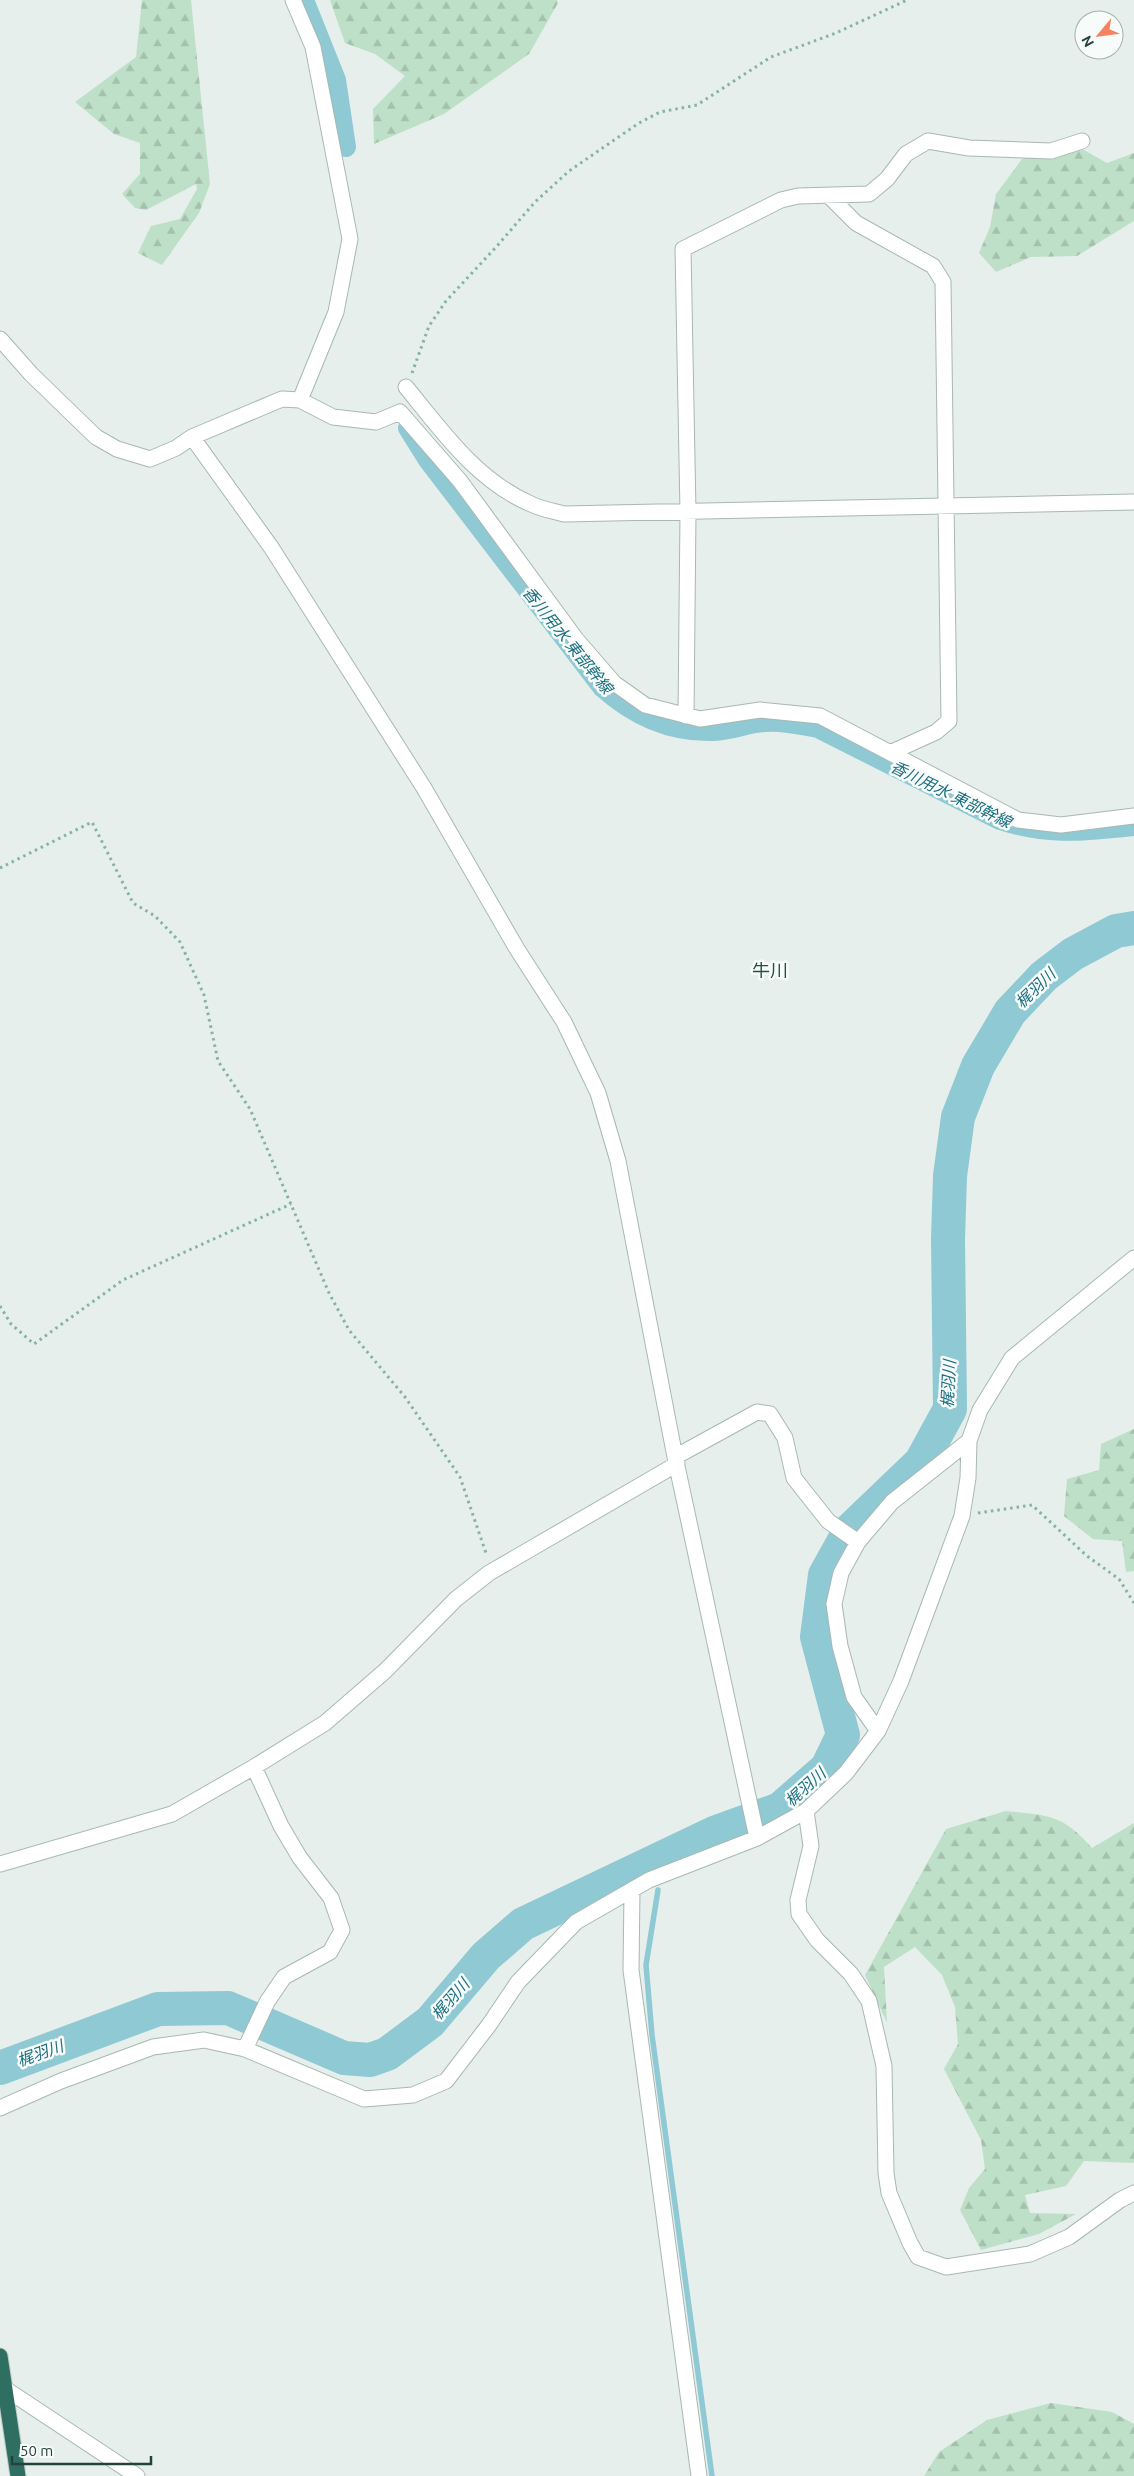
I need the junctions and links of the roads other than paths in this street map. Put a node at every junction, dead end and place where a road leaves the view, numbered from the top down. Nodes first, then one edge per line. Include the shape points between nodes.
1 (292, 0) edge
2 (1082, 141) dead end
3 (829, 196) junction
4 (0, 339) edge
5 (406, 387) road end
6 (300, 400) junction
7 (192, 437) junction
8 (1134, 502) edge
9 (947, 506) junction
10 (688, 512) junction
11 (686, 716) junction
12 (892, 752) junction
13 (1134, 816) edge
14 (1134, 1258) edge
15 (969, 1441) junction
16 (676, 1461) junction
17 (856, 1541) junction
18 (878, 1731) junction
19 (254, 1767) junction
20 (806, 1811) junction
21 (755, 1834) junction
22 (0, 1864) edge
23 (632, 1890) junction
24 (246, 2043) junction
25 (0, 2108) edge
26 (1134, 2193) edge
27 (0, 2356) edge
28 (4, 2388) junction
29 (18, 2476) edge
30 (137, 2476) edge
31 (699, 2476) edge

1 - 6 street via 314,47 350,239 336,312
2 - 3 street via 1051,151 968,148 928,142 906,154 887,179 869,194
3 - 9 street via 856,223 932,266 943,282
3 - 10 street via 798,196 781,200 683,249
4 - 7 street via 96,437 117,449 150,459
5 - 10 street via 461,454 503,489 532,504 564,514
6 - 7 street via 282,399
6 - 11 street via 333,417 376,422 400,412 460,482 576,639 614,683 645,705
7 - 16 street via 271,547 424,788 517,949 564,1022 598,1093 618,1161
8 - 9 street
9 - 10 street
9 - 12 street via 949,722 936,732
10 - 11 street
11 - 12 street via 700,719 760,710 820,716
12 - 13 street via 1018,820 1061,826
14 - 15 street via 1012,1358 980,1410
15 - 17 street via 892,1502
15 - 18 street via 962,1516 901,1681
16 - 17 street via 757,1412 770,1414 785,1438 794,1478 808,1499 828,1521
16 - 19 street via 492,1571 456,1599 385,1670 325,1723
16 - 21 street
17 - 18 street via 841,1573 834,1604 840,1646 854,1697
18 - 20 street via 846,1773
19 - 22 street via 172,1814
19 - 24 street via 281,1826 300,1858 331,1898 342,1930 330,1952 284,1977 266,2002
20 - 21 street
20 - 26 street via 811,1846 798,1900 799,1914 817,1940 851,1974 869,2001 884,2066 889,2193 918,2257 946,2267 1030,2254 1070,2236
21 - 23 street
23 - 24 street via 576,1922 518,1982 446,2081 414,2095 364,2099
23 - 31 street via 631,1970
24 - 25 street via 204,2040 153,2047
27 - 28 highway
28 - 29 highway
28 - 30 street

